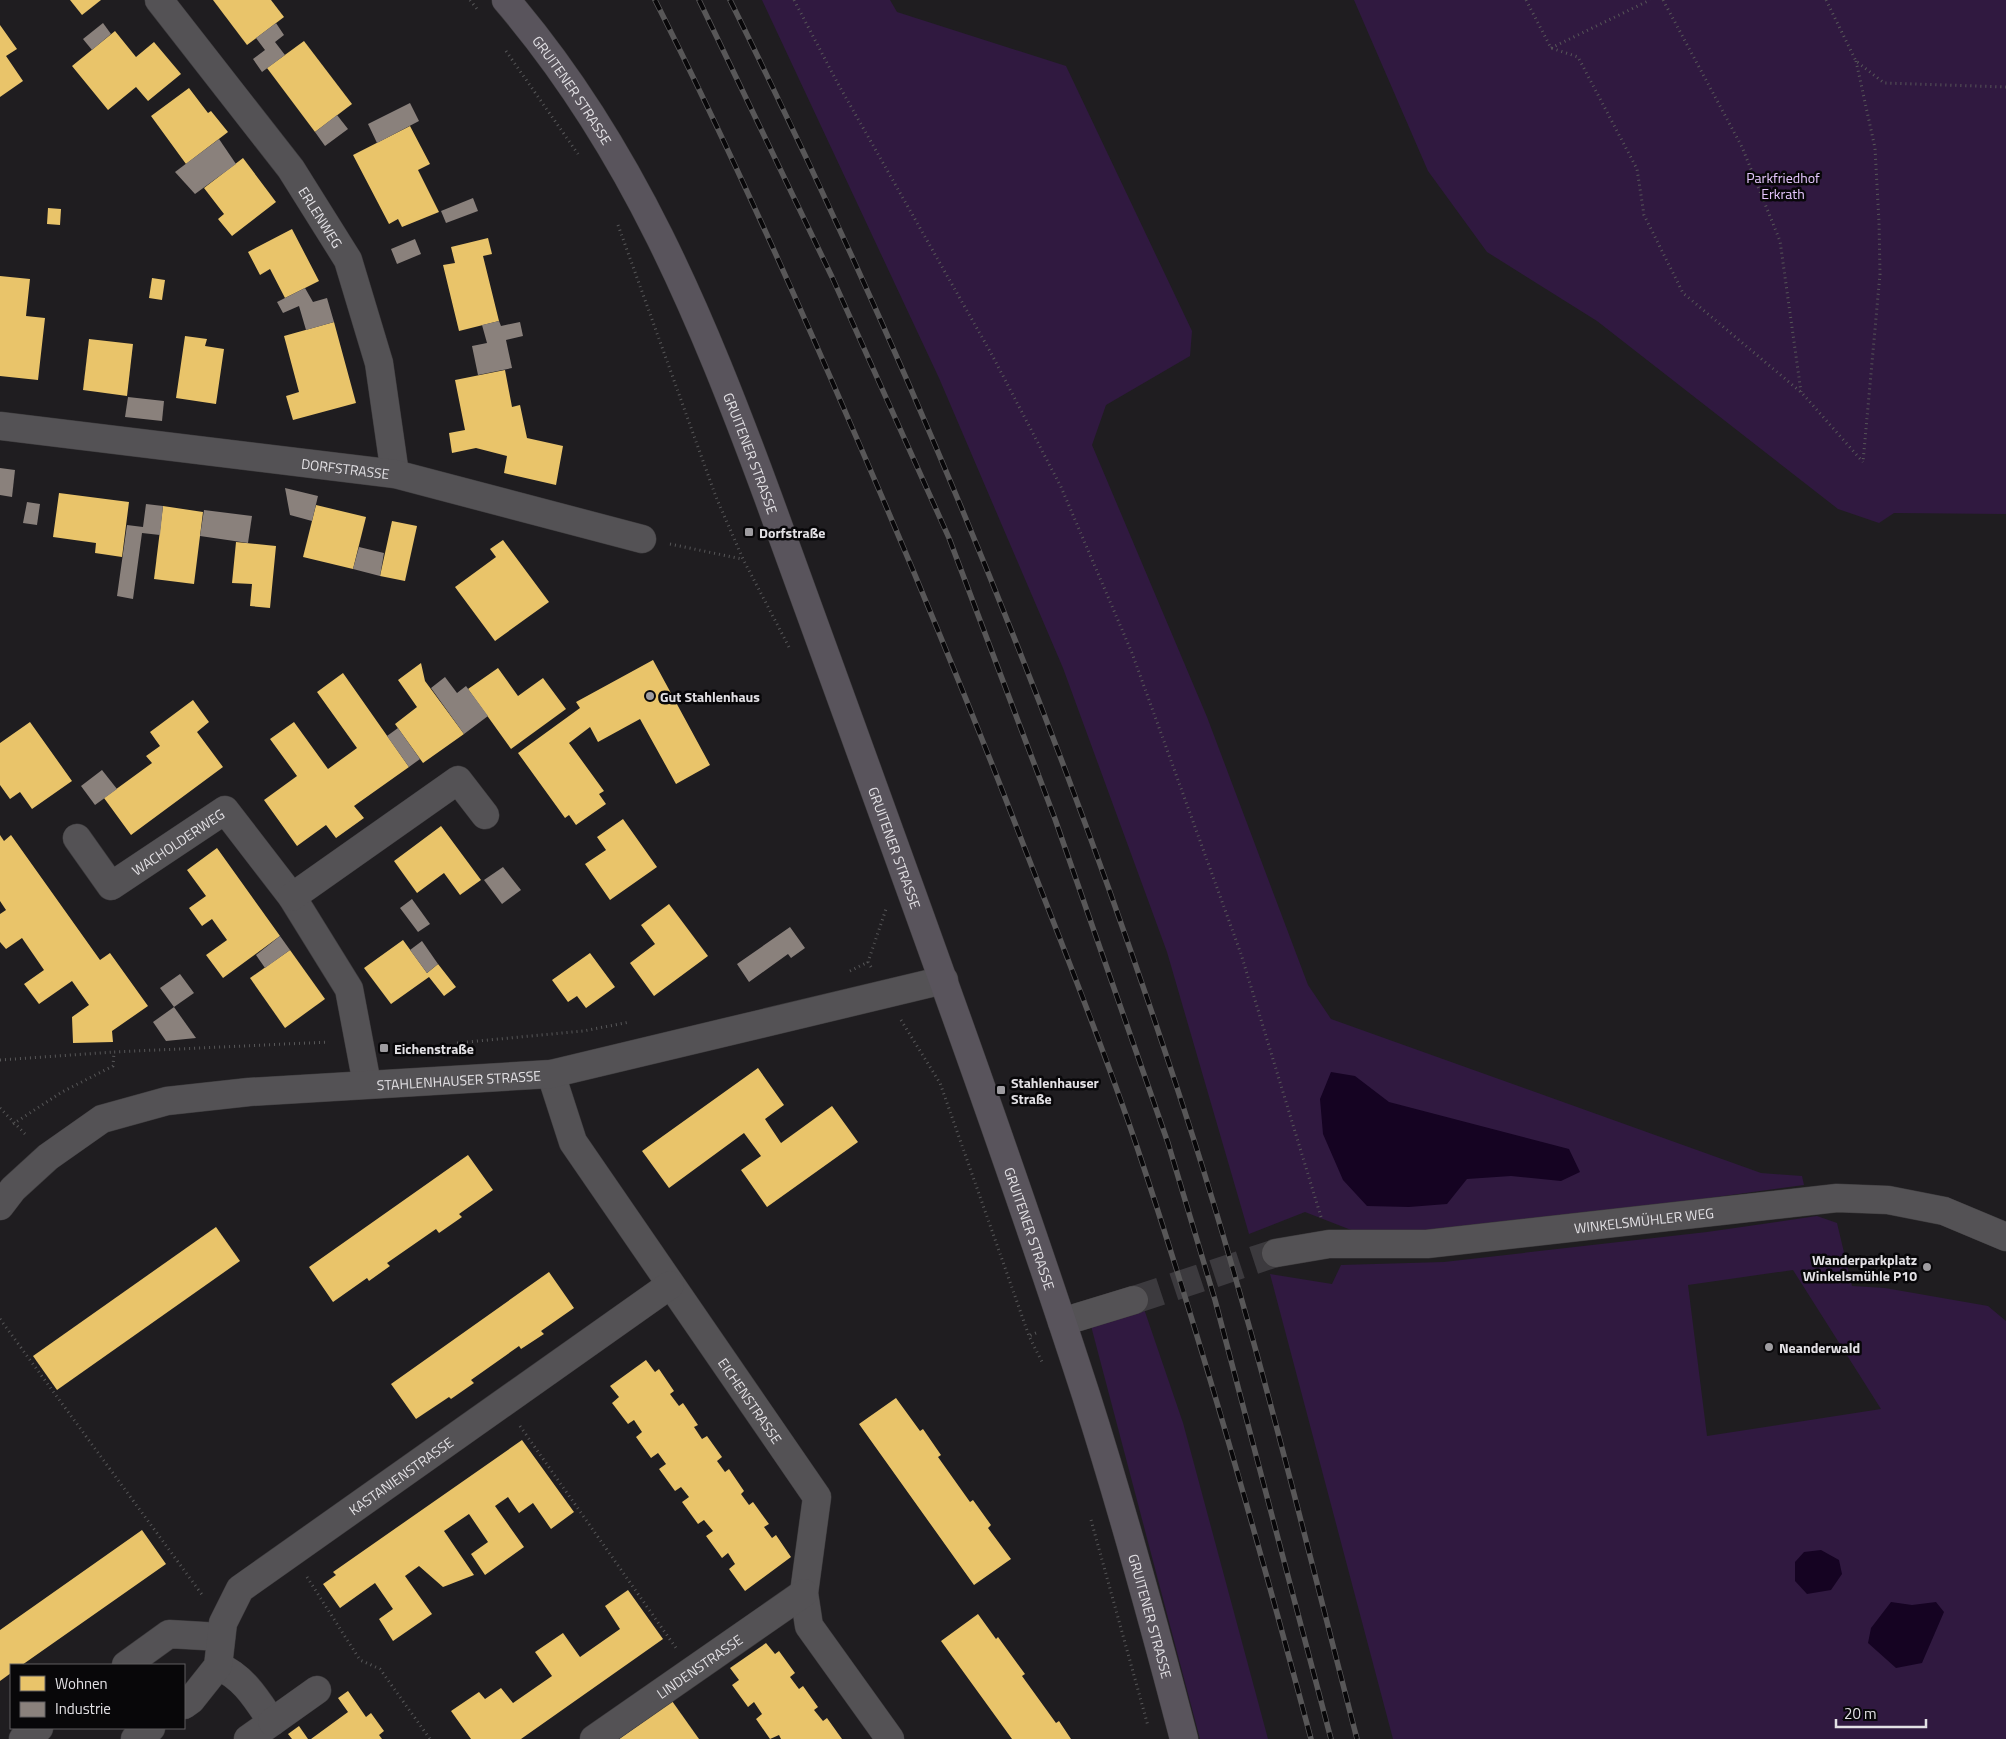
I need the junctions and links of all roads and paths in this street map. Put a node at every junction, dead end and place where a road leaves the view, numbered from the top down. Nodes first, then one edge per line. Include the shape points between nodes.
1 (159, 0) edge
2 (470, 0) edge
3 (506, 0) edge
4 (794, 0) edge
5 (1526, 0) edge
6 (1650, 0) edge
7 (1663, 0) edge
8 (1826, 0) edge
9 (481, 15) dead end
10 (503, 47) dead end
11 (1551, 48) junction
12 (1856, 62) junction
13 (2006, 87) edge
14 (580, 158) dead end
15 (614, 216) dead end
16 (1802, 393) junction
17 (0, 426) edge
18 (396, 474) junction
19 (642, 539) joint
20 (743, 559) junction
21 (791, 652) dead end
22 (485, 815) dead end
23 (77, 838) dead end
24 (292, 897) junction
25 (887, 904) dead end
26 (868, 962) junction
27 (842, 974) dead end
28 (944, 980) junction
29 (886, 996) junction
30 (639, 1021) dead end
31 (360, 1041) junction
32 (458, 1043) dead end
33 (114, 1052) junction
34 (0, 1060) edge
35 (551, 1074) junction
36 (367, 1084) junction
37 (0, 1108) edge
38 (0, 1206) edge
39 (2006, 1237) edge
40 (1329, 1244) junction
41 (1276, 1253) tunnel mouth
42 (670, 1285) junction
43 (1134, 1300) tunnel mouth
44 (0, 1319) edge
45 (1062, 1322) junction
46 (1029, 1336) junction
47 (1045, 1367) dead end
48 (504, 1403) junction
49 (1090, 1518) dead end
50 (291, 1552) junction
51 (804, 1593) junction
52 (222, 1630) junction
53 (127, 1664) edge
54 (218, 1666) junction
55 (692, 1671) junction
56 (317, 1690) dead end
57 (185, 1704) edge
58 (272, 1722) junction
59 (38, 1729) edge
60 (150, 1729) edge
61 (1149, 1729) dead end
62 (23, 1739) edge
63 (135, 1739) edge
64 (248, 1739) edge
65 (430, 1739) edge
66 (594, 1739) edge
67 (890, 1739) edge
68 (1184, 1739) edge

1 - 18 street, ERLENWEG via 291,169 348,260 380,364
2 - 9 path
3 - 28 main road, GRUITENER STRASSE via 596,122 643,199 679,273 730,395
4 - 40 path via 991,353 1061,487 1121,627 1241,954
5 - 11 path
6 - 11 path
7 - 16 path via 1742,147 1780,242
8 - 12 path
10 - 14 path
11 - 16 path via 1578,58 1637,169 1644,215 1683,293
12 - 13 path via 1884,83
12 - 16 path via 1874,148 1880,222 1880,274 1863,462
15 - 20 path via 716,497
17 - 18 street, DORFSTRASSE
18 - 19 street, DORFSTRASSE
19 - 20 path
20 - 21 path
22 - 24 street via 458,780
23 - 24 street, WACHOLDERWEG via 111,886 225,810
24 - 31 street, WACHOLDERWEG via 349,989
25 - 26 path
26 - 27 path
26 - 29 path
28 - 29 street, STAHLENHAUSER STRASSE
28 - 45 main road, GRUITENER STRASSE
29 - 35 street, STAHLENHAUSER STRASSE
29 - 46 path via 940,1083
30 - 32 path via 583,1031
31 - 33 path
31 - 36 street, WACHOLDERWEG
33 - 34 path
33 - 37 path via 113,1066 62,1092 13,1124
35 - 36 street, STAHLENHAUSER STRASSE
35 - 42 street, EICHENSTRASSE via 573,1142
36 - 38 street, STAHLENHAUSER STRASSE via 167,1101 102,1119 48,1157 13,1189
39 - 40 street, WINKELSMÜHLER WEG via 1944,1211 1888,1200 1837,1198 1426,1244
40 - 41 street, WINKELSMÜHLER WEG
42 - 48 street, KASTANIENSTRASSE
42 - 51 street, EICHENSTRASSE via 817,1497
43 - 45 street
44 - 52 path
45 - 46 path
45 - 68 main road, GRUITENER STRASSE via 1129,1537
46 - 47 path
48 - 50 street, KASTANIENSTRASSE
48 - 55 path
49 - 61 path
50 - 52 street, KASTANIENSTRASSE via 240,1589
50 - 65 path via 360,1660 380,1668
51 - 55 street, LINDENSTRASSE
51 - 67 street, EICHENSTRASSE via 809,1626
52 - 53 street via 169,1634
52 - 54 street, KASTANIENSTRASSE
54 - 57 street
54 - 58 street via 238,1678
55 - 66 street, LINDENSTRASSE
56 - 58 street
58 - 64 street
59 - 62 street
60 - 63 street

